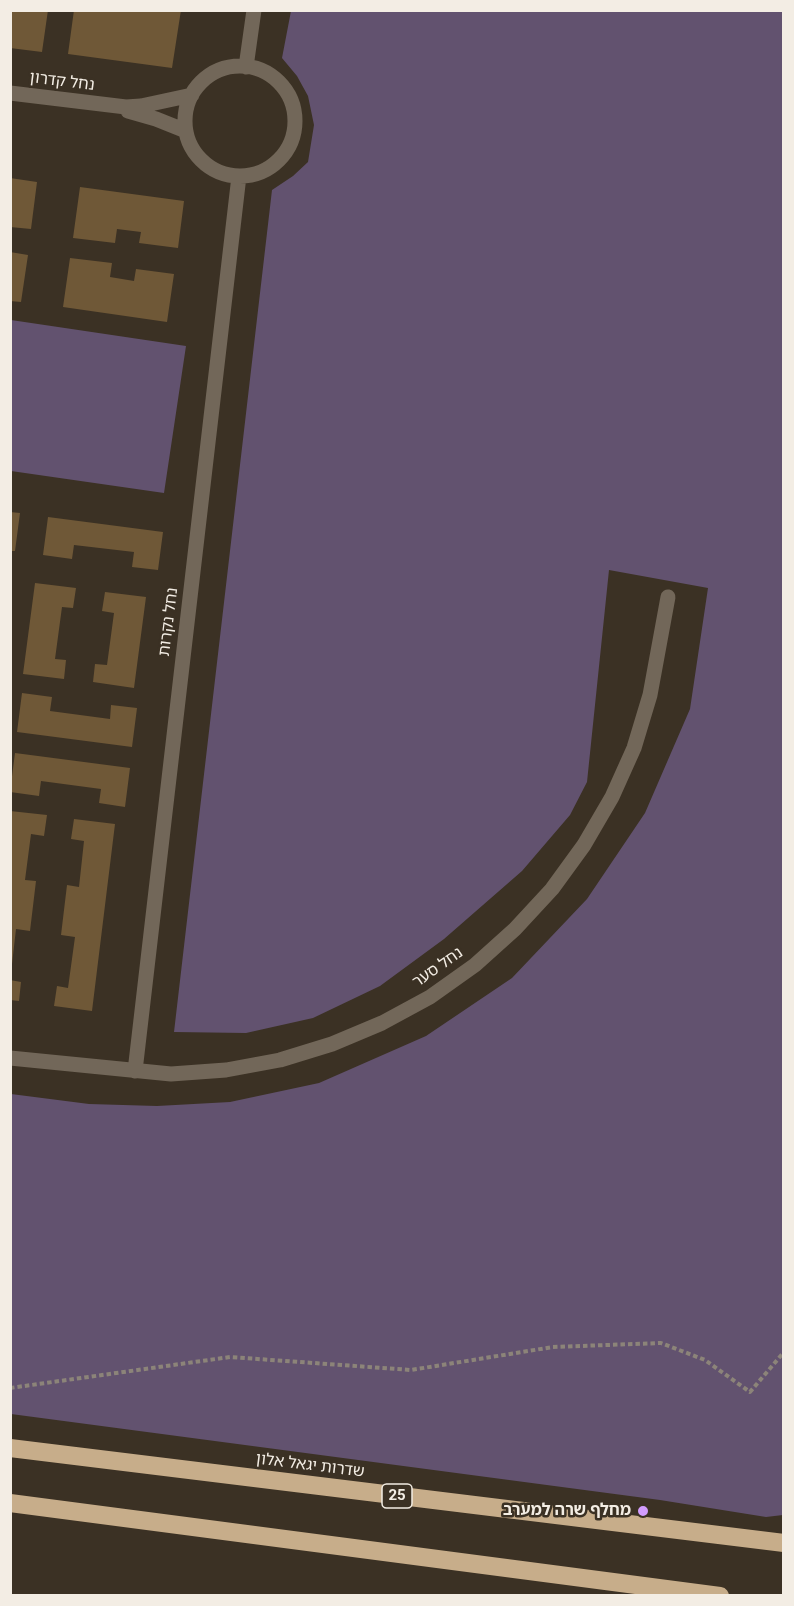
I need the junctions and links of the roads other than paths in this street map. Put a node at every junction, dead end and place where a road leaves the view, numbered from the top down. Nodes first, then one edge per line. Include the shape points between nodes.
1 (254, 10) edge
2 (246, 67) junction
3 (10, 93) edge
4 (192, 95) junction
5 (108, 106) junction
6 (186, 131) junction
7 (239, 176) junction
8 (668, 597) dead end
9 (10, 1058) edge
10 (135, 1071) junction
11 (10, 1448) edge
12 (10, 1503) edge
13 (779, 1542) edge
14 (720, 1596) edge

1 - 2 street
2 - 4 street via 214,73
2 - 7 street via 268,74 285,91 292,105 294,128 286,151 276,163
3 - 5 street, נחל קדרון
4 - 5 street, נחל קדרון via 141,106
4 - 6 street via 186,111
5 - 6 street, נחל קדרון
6 - 7 street via 194,152 204,163
7 - 10 street, נחל נקרות
8 - 10 street, נחל סער via 650,695 634,747 612,797 552,889 475,965 430,997 332,1044 280,1060 226,1070 171,1074
9 - 10 street, נחל סער
11 - 13 highway, שדרות יגאל אלון / 25
12 - 14 highway

